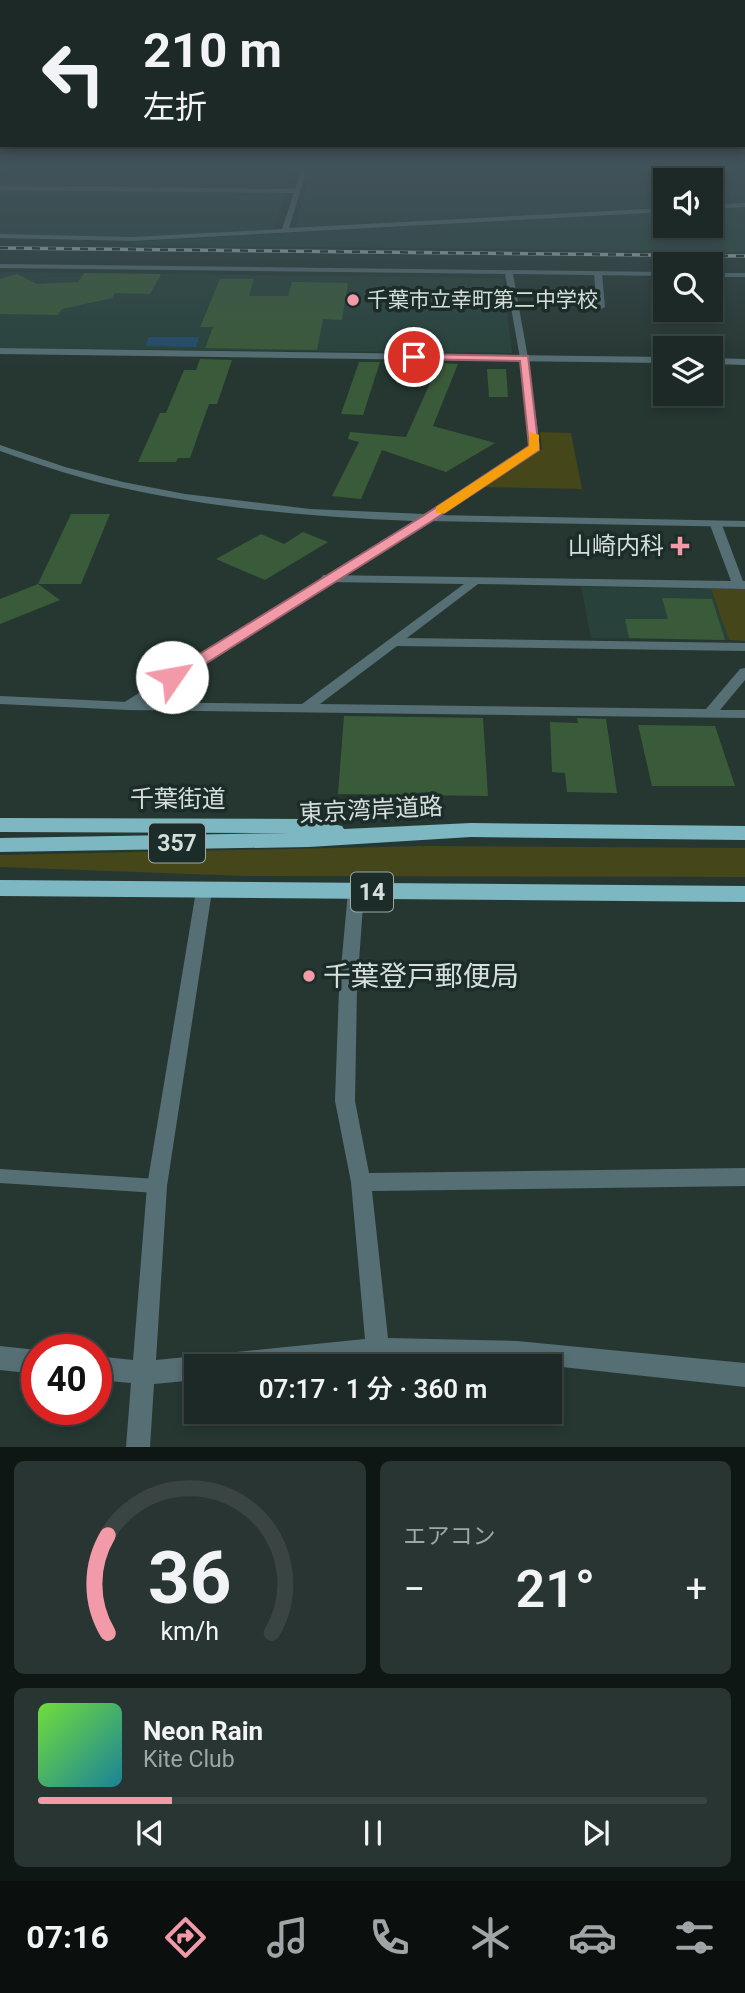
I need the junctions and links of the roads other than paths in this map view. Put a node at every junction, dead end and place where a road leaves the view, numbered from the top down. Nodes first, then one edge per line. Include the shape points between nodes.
1 (237, 234) edge
2 (0, 236) edge
3 (0, 266) edge
4 (509, 273) junction
5 (598, 274) junction
6 (653, 274) edge
7 (723, 275) edge
8 (745, 275) edge
9 (600, 307) dead end
10 (0, 351) edge
11 (524, 358) junction
12 (653, 360) edge
13 (723, 361) edge
14 (745, 362) edge
15 (0, 448) edge
16 (428, 519) junction
17 (745, 524) edge
18 (716, 525) junction
19 (327, 578) junction
20 (475, 581) junction
21 (742, 585) edge
22 (395, 642) junction
23 (745, 647) edge
24 (745, 672) edge
25 (0, 700) edge
26 (128, 706) junction
27 (306, 708) junction
28 (709, 714) junction
29 (745, 714) edge
30 (0, 825) edge
31 (745, 833) edge
32 (354, 835) junction
33 (0, 845) edge
34 (0, 888) edge
35 (204, 891) junction
36 (356, 892) junction
37 (745, 894) edge
38 (0, 1176) edge
39 (745, 1177) edge
40 (361, 1182) junction
41 (157, 1186) junction
42 (378, 1350) junction
43 (337, 1354) edge
44 (0, 1358) edge
45 (21, 1360) edge
46 (184, 1369) edge
47 (112, 1370) edge
48 (143, 1373) junction
49 (745, 1375) edge
50 (138, 1447) edge

1 - 2 street via 132,239
3 - 4 street
4 - 5 street
4 - 11 street
5 - 6 street
5 - 9 street
7 - 8 street
10 - 11 street
11 - 12 street
11 - 16 street via 535,447
13 - 14 street
15 - 16 street via 63,471 178,498 282,512
16 - 18 street
16 - 19 street
17 - 18 street
18 - 21 street
19 - 20 street
19 - 26 street
20 - 21 street
20 - 22 street
22 - 23 street
22 - 27 street
24 - 28 street
25 - 26 street
26 - 27 street
27 - 28 street
28 - 29 street
30 - 32 highway, 千葉街道 via 309,826
31 - 32 highway, 東京湾岸道路
32 - 33 highway, 東京湾岸道路 / 357 via 309,841
34 - 35 highway, 14
35 - 36 highway, 14
35 - 41 street
36 - 37 highway, 14
36 - 40 street via 345,1101
38 - 41 lane
39 - 40 street
40 - 42 street
41 - 48 street
42 - 43 street
42 - 49 street via 460,1349
44 - 45 street
46 - 48 street
47 - 48 street
48 - 50 street

